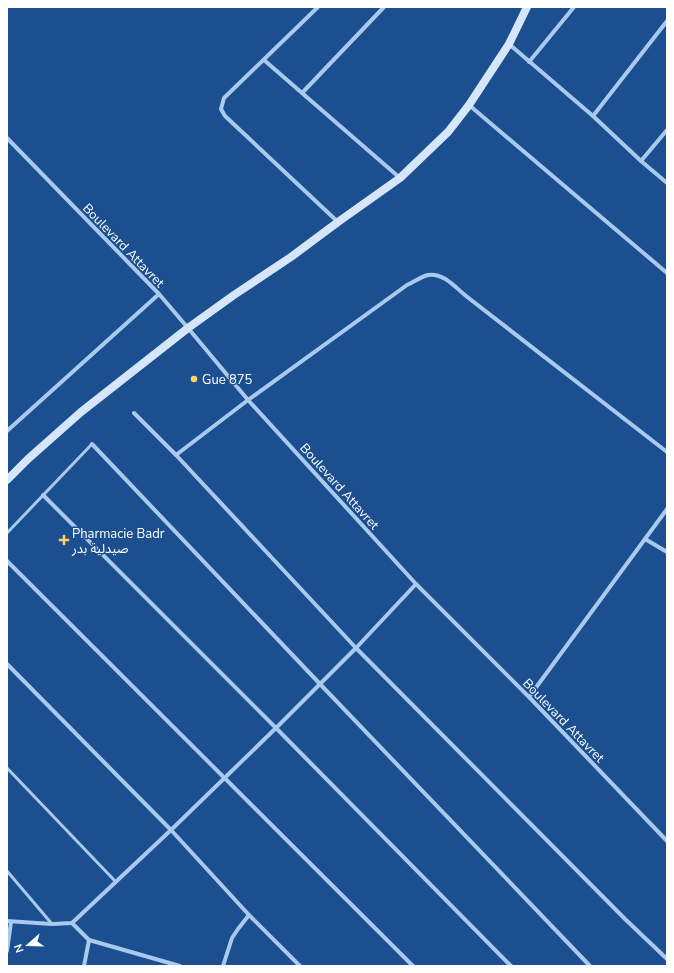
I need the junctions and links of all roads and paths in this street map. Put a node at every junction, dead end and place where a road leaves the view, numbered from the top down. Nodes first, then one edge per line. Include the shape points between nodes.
1 (318, 7) edge
2 (384, 7) edge
3 (526, 7) edge
4 (574, 7) edge
5 (667, 21) edge
6 (509, 44) junction
7 (264, 60) junction
8 (529, 62) junction
9 (302, 93) junction
10 (469, 105) junction
11 (593, 116) junction
12 (667, 130) edge
13 (7, 138) edge
14 (641, 161) junction
15 (400, 178) junction
16 (667, 182) edge
17 (338, 222) junction
18 (667, 273) edge
19 (159, 294) junction
20 (188, 328) junction
21 (248, 400) junction
22 (134, 413) dead end
23 (7, 431) edge
24 (92, 444) joint
25 (667, 452) edge
26 (176, 455) junction
27 (7, 480) edge
28 (43, 495) junction
29 (667, 509) edge
30 (7, 533) edge
31 (645, 539) junction
32 (667, 552) edge
33 (7, 561) edge
34 (416, 584) junction
35 (356, 648) junction
36 (7, 664) edge
37 (320, 684) junction
38 (529, 697) junction
39 (276, 728) junction
40 (7, 768) edge
41 (225, 778) junction
42 (171, 830) junction
43 (667, 841) edge
44 (7, 871) edge
45 (116, 882) junction
46 (249, 915) junction
47 (9, 922) edge
48 (72, 923) junction
49 (52, 924) junction
50 (89, 940) junction
51 (7, 951) edge
52 (667, 959) edge
53 (84, 966) edge
54 (180, 966) edge
55 (222, 966) edge
56 (300, 966) edge
57 (413, 966) edge
58 (511, 966) edge
59 (590, 966) edge

1 - 7 street
2 - 9 street
3 - 6 street
4 - 8 street
5 - 11 street
6 - 8 street
6 - 10 street
7 - 9 street
7 - 17 street via 224,98 221,109 225,116
8 - 11 street
9 - 15 street
10 - 15 street via 448,132
10 - 18 street
11 - 14 street
12 - 14 street
13 - 19 street, Boulevard Attavret
14 - 16 street
15 - 17 street
17 - 20 street
19 - 20 street, Boulevard Attavret
19 - 23 street
20 - 21 street, Boulevard Attavret
20 - 27 street via 81,412
21 - 25 street via 407,286 422,277 434,275 448,281
21 - 26 street
21 - 34 street, Boulevard Attavret
22 - 26 street
24 - 28 lane
24 - 37 street
26 - 35 street
28 - 30 lane
28 - 39 street
29 - 31 street
31 - 32 street
31 - 38 street
33 - 41 street
34 - 35 street
34 - 38 street, Boulevard Attavret
35 - 37 street
35 - 52 street
36 - 42 street
37 - 39 street
37 - 59 street
38 - 43 street, Boulevard Attavret
39 - 41 street
39 - 58 street
40 - 45 lane
41 - 42 street
41 - 57 street
42 - 45 street
42 - 46 street
44 - 49 lane
45 - 48 street
46 - 55 street via 232,938
46 - 56 street
47 - 49 street
47 - 51 street
48 - 49 street
48 - 50 street
50 - 53 street
50 - 54 street

